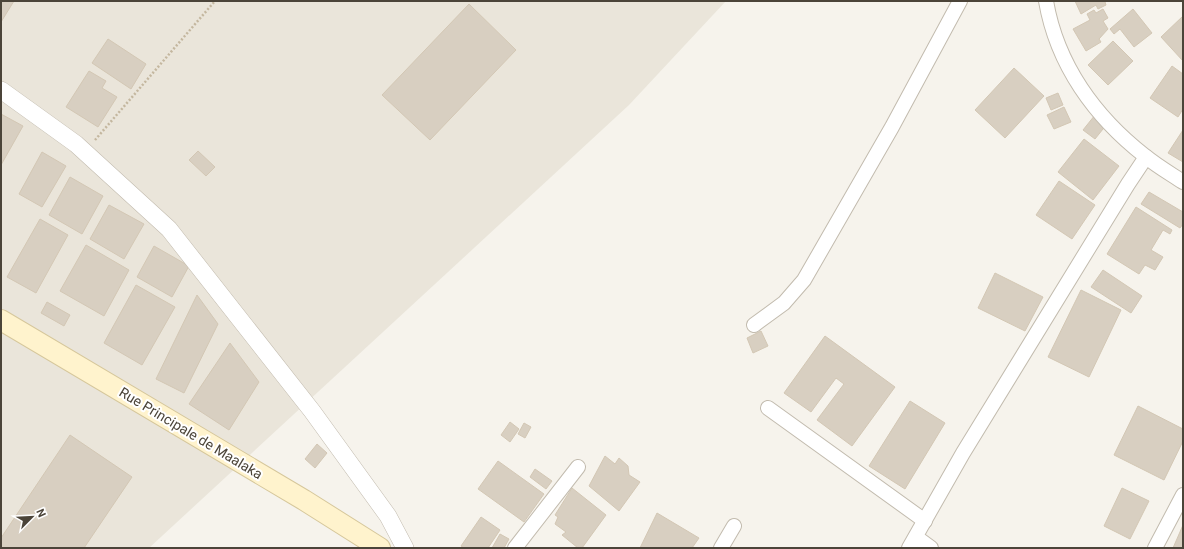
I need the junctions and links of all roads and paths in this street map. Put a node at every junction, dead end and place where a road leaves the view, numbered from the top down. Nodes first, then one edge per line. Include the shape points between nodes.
1 (214, 1) edge
2 (960, 1) edge
3 (1046, 1) edge
4 (1, 90) edge
5 (84, 152) junction
6 (1146, 157) junction
7 (1183, 182) edge
8 (1, 320) edge
9 (754, 325) dead end
10 (768, 408) dead end
11 (578, 467) dead end
12 (1183, 495) edge
13 (925, 521) junction
14 (734, 526) dead end
15 (913, 542) edge
16 (380, 548) edge
17 (405, 548) edge
18 (515, 548) edge
19 (721, 548) edge
20 (931, 548) edge
21 (1155, 548) edge

1 - 5 path
2 - 9 street via 892,127 804,280 784,303
3 - 6 street via 1057,42 1076,81 1105,120
4 - 5 street
5 - 17 street via 169,229 312,411 388,516
6 - 7 street
6 - 13 street via 1004,385
8 - 16 main road, Rue Principale de Maalaka via 298,496
10 - 13 street
11 - 18 street
12 - 21 street
13 - 15 street
14 - 19 street
15 - 20 street

